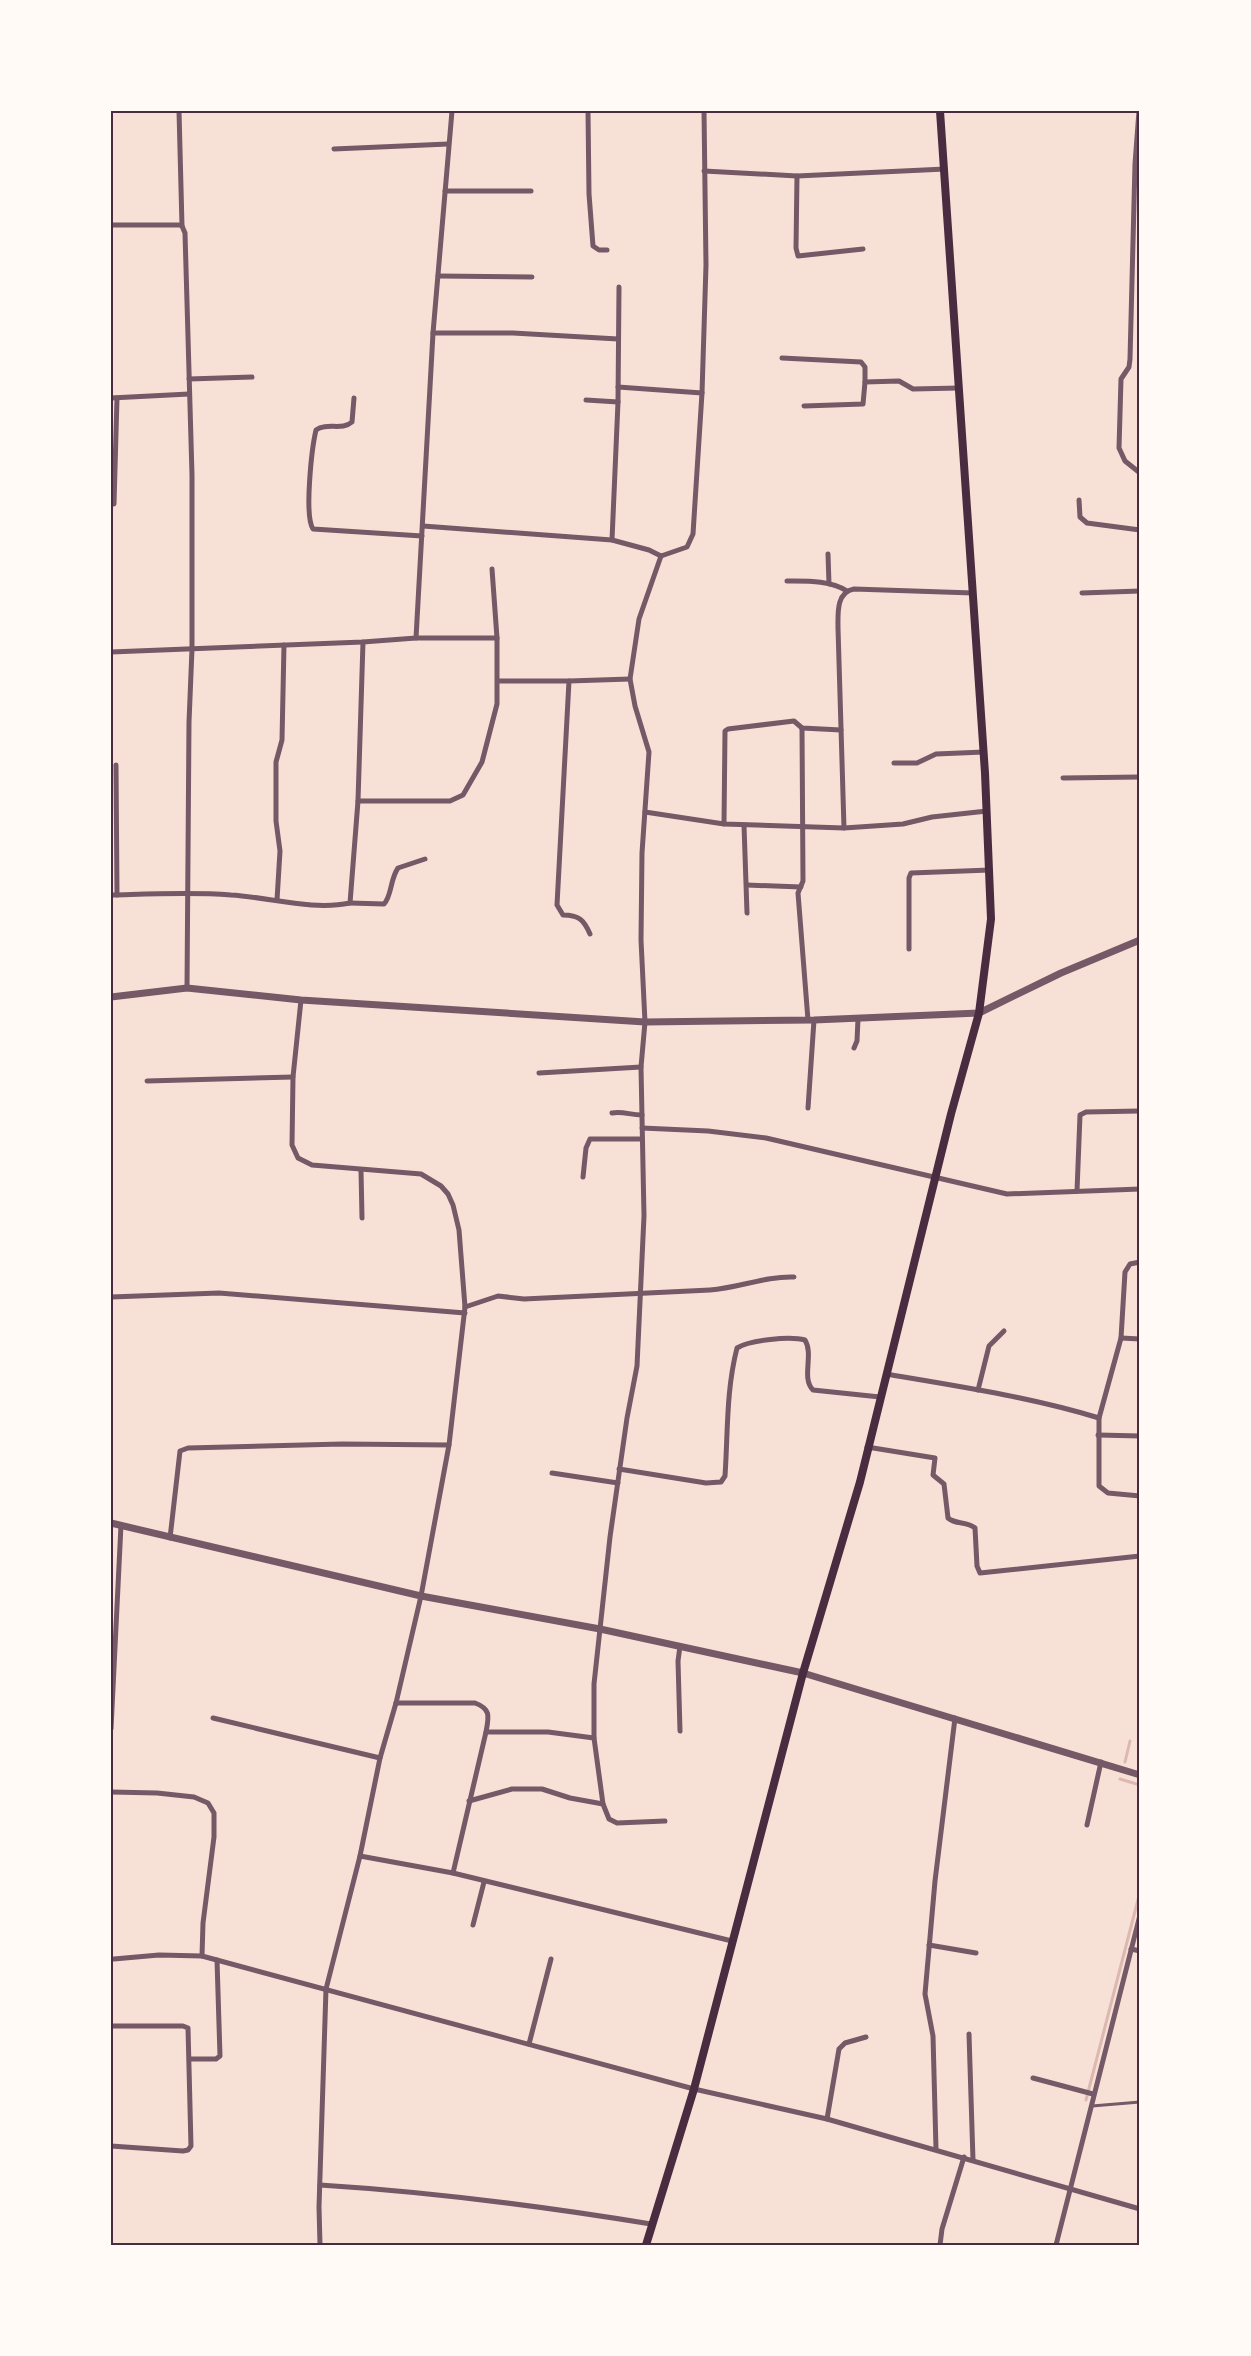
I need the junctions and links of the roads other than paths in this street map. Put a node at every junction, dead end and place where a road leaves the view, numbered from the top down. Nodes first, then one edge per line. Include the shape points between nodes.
1 (179, 111) edge
2 (452, 111) edge
3 (588, 111) edge
4 (704, 111) edge
5 (940, 111) edge
6 (1139, 111) edge
7 (448, 144) junction
8 (334, 149) dead end
9 (945, 169) junction
10 (704, 171) junction
11 (797, 176) junction
12 (446, 191) junction
13 (531, 191) dead end
14 (1137, 211) edge
15 (111, 225) edge
16 (182, 226) junction
17 (863, 249) dead end
18 (607, 250) dead end
19 (438, 276) junction
20 (532, 277) dead end
21 (619, 287) dead end
22 (433, 333) junction
23 (618, 339) junction
24 (782, 358) dead end
25 (252, 377) dead end
26 (189, 378) junction
27 (866, 382) junction
28 (618, 387) junction
29 (959, 388) junction
30 (702, 393) junction
31 (189, 394) junction
32 (114, 398) edge
33 (354, 398) dead end
34 (586, 399) dead end
35 (618, 402) junction
36 (804, 406) dead end
37 (1140, 473) edge
38 (1079, 500) dead end
39 (114, 504) dead end
40 (423, 526) junction
41 (1140, 530) edge
42 (422, 536) junction
43 (612, 540) junction
44 (828, 554) dead end
45 (661, 556) junction
46 (492, 569) dead end
47 (787, 581) dead end
48 (829, 584) junction
49 (847, 591) junction
50 (1140, 591) edge
51 (1082, 592) dead end
52 (973, 593) junction
53 (416, 638) junction
54 (497, 638) junction
55 (363, 642) junction
56 (284, 645) junction
57 (192, 649) junction
58 (111, 652) edge
59 (630, 679) junction
60 (498, 681) junction
61 (569, 681) junction
62 (802, 728) junction
63 (841, 730) junction
64 (984, 752) junction
65 (894, 763) dead end
66 (116, 765) dead end
67 (1140, 771) edge
68 (1140, 777) edge
69 (1063, 778) dead end
70 (1140, 787) edge
71 (358, 801) junction
72 (987, 811) junction
73 (645, 812) junction
74 (724, 824) junction
75 (744, 825) junction
76 (803, 826) junction
77 (114, 827) edge
78 (844, 828) junction
79 (425, 859) dead end
80 (990, 870) junction
81 (747, 885) junction
82 (801, 887) junction
83 (189, 893) junction
84 (114, 895) edge
85 (277, 900) junction
86 (350, 903) junction
87 (747, 913) dead end
88 (590, 934) dead end
89 (1140, 940) edge
90 (909, 949) dead end
91 (187, 988) junction
92 (111, 997) edge
93 (301, 1000) junction
94 (979, 1013) junction
95 (858, 1019) junction
96 (811, 1020) junction
97 (645, 1022) junction
98 (854, 1048) dead end
99 (641, 1067) junction
100 (539, 1073) dead end
101 (293, 1077) junction
102 (147, 1081) dead end
103 (808, 1108) dead end
104 (1140, 1111) edge
105 (612, 1113) dead end
106 (642, 1115) junction
107 (642, 1128) junction
108 (642, 1139) junction
109 (361, 1170) junction
110 (935, 1177) junction
111 (583, 1178) dead end
112 (1140, 1188) edge
113 (1077, 1191) junction
114 (362, 1218) dead end
115 (1140, 1262) edge
116 (794, 1277) dead end
117 (641, 1292) junction
118 (111, 1297) edge
119 (465, 1310) junction
120 (1004, 1331) dead end
121 (1121, 1338) junction
122 (1140, 1339) edge
123 (886, 1374) junction
124 (978, 1390) junction
125 (880, 1396) junction
126 (1100, 1418) junction
127 (1098, 1435) junction
128 (1140, 1436) edge
129 (449, 1445) junction
130 (867, 1447) junction
131 (619, 1469) junction
132 (552, 1473) dead end
133 (618, 1484) junction
134 (1140, 1496) edge
135 (111, 1523) edge
136 (121, 1525) junction
137 (170, 1538) junction
138 (1140, 1556) edge
139 (421, 1596) junction
140 (113, 1603) edge
141 (600, 1629) junction
142 (680, 1646) junction
143 (802, 1673) junction
144 (396, 1702) junction
145 (213, 1718) dead end
146 (955, 1718) junction
147 (111, 1729) edge
148 (680, 1731) dead end
149 (486, 1732) junction
150 (594, 1738) junction
151 (380, 1758) junction
152 (1101, 1762) junction
153 (1140, 1775) edge
154 (111, 1792) edge
155 (469, 1801) junction
156 (603, 1804) junction
157 (665, 1821) dead end
158 (1087, 1825) dead end
159 (360, 1856) junction
160 (453, 1873) junction
161 (484, 1882) junction
162 (1140, 1915) edge
163 (473, 1924) dead end
164 (732, 1941) junction
165 (929, 1945) junction
166 (1131, 1949) junction
167 (1140, 1951) edge
168 (976, 1953) dead end
169 (202, 1956) junction
170 (114, 1959) dead end
171 (551, 1959) dead end
172 (217, 1960) junction
173 (326, 1989) junction
174 (111, 2026) edge
175 (969, 2034) dead end
176 (866, 2037) dead end
177 (528, 2044) junction
178 (190, 2059) junction
179 (1033, 2078) dead end
180 (694, 2089) junction
181 (1093, 2094) junction
182 (1140, 2102) edge
183 (1090, 2106) junction
184 (827, 2119) junction
185 (111, 2146) edge
186 (936, 2149) junction
187 (964, 2157) junction
188 (974, 2160) junction
189 (320, 2185) junction
190 (1070, 2188) junction
191 (1140, 2209) edge
192 (651, 2224) junction
193 (320, 2245) edge
194 (646, 2245) edge
195 (940, 2245) edge
196 (1056, 2245) edge

1 - 16 street
2 - 7 street
3 - 18 street via 592,240 595,249
4 - 10 street
5 - 9 main road
6 - 14 street
7 - 8 street
7 - 12 street
9 - 11 street
9 - 29 main road
10 - 11 street
10 - 30 street
11 - 17 street via 798,256
12 - 13 street
12 - 19 street
14 - 37 street via 1130,364 1121,379 1119,448 1125,461
15 - 16 street
16 - 26 street
19 - 20 street
19 - 22 street
21 - 23 street
22 - 23 street
22 - 40 street
23 - 28 street
24 - 27 street via 861,362
25 - 26 street
26 - 31 street
27 - 29 street via 899,381 913,389
27 - 36 street via 863,404
28 - 30 street
28 - 35 street
29 - 52 main road
30 - 45 street via 692,540 682,550
31 - 32 street
31 - 57 street
32 - 39 street
33 - 42 street via 350,425 321,426 316,430 310,526 325,531
34 - 35 street
35 - 43 street
38 - 41 street via 1080,517 1087,523
40 - 42 street
40 - 43 street
42 - 53 street
43 - 45 street
44 - 48 street
45 - 59 street via 639,619
46 - 54 street
47 - 48 street
48 - 49 street
49 - 52 street
49 - 63 street via 840,601 838,628
50 - 51 street
52 - 64 main road
53 - 54 street
53 - 55 street
54 - 60 street
55 - 56 street
55 - 71 street
56 - 57 street
56 - 85 street via 282,740 276,762 280,851
57 - 58 street
57 - 83 street
59 - 61 street
59 - 73 street via 649,752
60 - 61 street
60 - 71 street via 497,704 482,762 463,795 450,801
61 - 88 street via 557,905 563,915 574,915 585,922
62 - 63 street
62 - 74 street via 794,721 725,731
62 - 76 street
63 - 78 street
64 - 65 street via 936,754 917,763
64 - 72 main road
66 - 77 street
67 - 68 street
68 - 69 street
68 - 70 street
71 - 86 street
72 - 78 street
72 - 80 main road
73 - 74 street
73 - 97 street via 641,940
74 - 75 street
75 - 76 street
75 - 81 street
76 - 78 street
76 - 82 street
77 - 84 street
79 - 86 street via 398,868 384,904
80 - 90 street via 911,873
80 - 94 main road via 990,936
81 - 82 street
81 - 87 street
82 - 96 street via 799,915
83 - 84 street
83 - 85 street
83 - 91 street
85 - 86 street
89 - 94 street
91 - 92 street
91 - 93 street
93 - 97 street
93 - 101 street
94 - 95 street
94 - 110 main road
95 - 96 street
95 - 98 street
96 - 97 street
96 - 103 street
97 - 99 street
99 - 100 street
99 - 106 street
101 - 102 street
101 - 109 street via 292,1144 298,1158 312,1165
104 - 113 street via 1080,1115
105 - 106 street
106 - 107 street
107 - 108 street
107 - 110 street via 766,1138
108 - 111 street via 590,1139
108 - 117 street
109 - 114 street
109 - 119 street via 421,1174 448,1194 459,1230
110 - 113 street via 1007,1194
110 - 123 main road
112 - 113 street
115 - 121 street via 1130,1264 1125,1272
116 - 117 street via 774,1277 724,1289
117 - 119 street via 524,1299 498,1296
117 - 131 street via 637,1366
118 - 119 street via 219,1293
119 - 129 street
120 - 124 street via 989,1346
121 - 122 street
121 - 126 street
123 - 124 street
123 - 125 main road
124 - 126 street
125 - 130 main road
125 - 131 street via 813,1390 808,1383 809,1350 805,1340 747,1343 737,1348 734,1362 726,1424 725,1476 721,1482
126 - 127 street
127 - 128 street
127 - 134 street via 1099,1485 1108,1493
129 - 137 street via 188,1448 180,1452
129 - 139 street
130 - 138 street via 935,1458 933,1475 944,1484 948,1518 975,1528 980,1573
130 - 143 main road
131 - 133 street
132 - 133 street
133 - 141 street
135 - 136 street
136 - 137 street
136 - 140 street
137 - 139 street
139 - 141 street
139 - 144 street
140 - 147 street
141 - 142 street
141 - 150 street
142 - 143 street
142 - 148 street
143 - 146 street
143 - 164 main road
144 - 149 street via 475,1703 488,1712
144 - 151 street
145 - 151 street
146 - 152 street
146 - 165 street
149 - 150 street via 548,1732
149 - 155 street
150 - 156 street
151 - 159 street
152 - 153 street
152 - 158 street
154 - 169 street via 194,1797 208,1803 214,1814 214,1837
155 - 156 street via 512,1789 542,1789
155 - 160 street
156 - 157 street via 609,1819 617,1823
159 - 160 street
159 - 173 street
160 - 161 street
161 - 163 street
161 - 164 street
162 - 166 street
164 - 180 main road
165 - 168 street
165 - 186 street via 925,1994 933,2036
166 - 167 street
166 - 181 street
169 - 170 street
169 - 172 street
171 - 177 street
172 - 173 street
172 - 178 street via 220,2056 216,2060
173 - 177 street
173 - 189 street
174 - 178 street via 186,2026 190,2031
175 - 188 street
176 - 184 street via 845,2043 839,2049
177 - 180 street
178 - 185 street via 188,2150
179 - 181 street
180 - 184 street
180 - 192 main road
181 - 183 street
182 - 183 lane
183 - 190 street
184 - 186 street
186 - 187 street
187 - 188 street
187 - 195 street
188 - 190 street
189 - 192 street via 490,2199
189 - 193 street
190 - 191 street
190 - 196 street
192 - 194 main road

